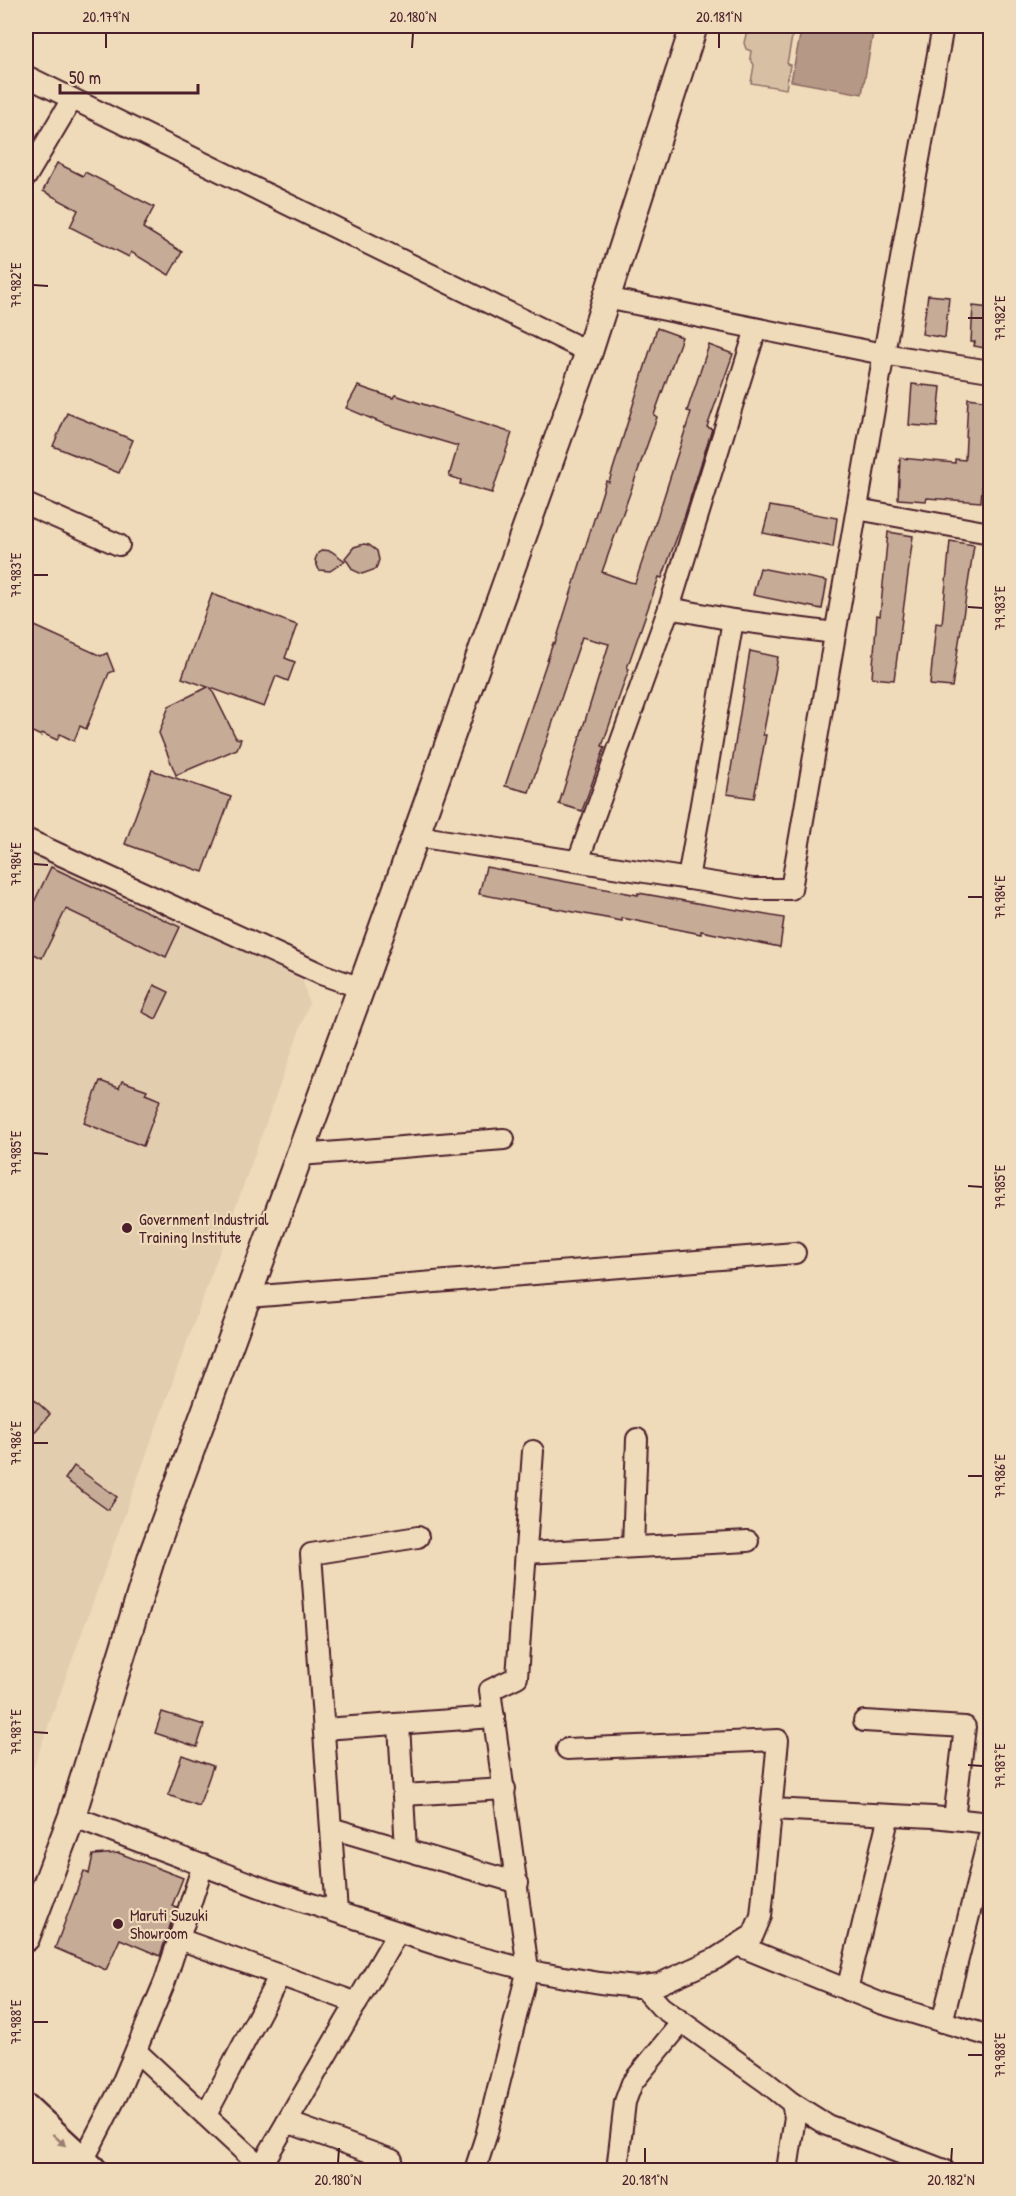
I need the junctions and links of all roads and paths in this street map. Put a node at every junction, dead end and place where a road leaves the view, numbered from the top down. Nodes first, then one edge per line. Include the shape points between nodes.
1 (694, 26) edge
2 (943, 26) edge
3 (26, 76) edge
4 (72, 99) junction
5 (26, 177) edge
6 (606, 298) junction
7 (756, 329) junction
8 (589, 352) junction
9 (884, 354) junction
10 (990, 371) edge
11 (26, 504) edge
12 (856, 509) junction
13 (990, 533) edge
14 (119, 545) dead end
15 (669, 608) junction
16 (733, 620) junction
17 (835, 633) junction
18 (416, 836) junction
19 (26, 839) edge
20 (578, 861) junction
21 (688, 879) junction
22 (361, 988) junction
23 (504, 1139) dead end
24 (300, 1155) junction
25 (795, 1253) dead end
26 (248, 1297) junction
27 (637, 1439) dead end
28 (533, 1451) dead end
29 (418, 1537) dead end
30 (748, 1541) dead end
31 (633, 1547) junction
32 (526, 1553) junction
33 (494, 1717) junction
34 (864, 1721) dead end
35 (399, 1724) junction
36 (324, 1729) junction
37 (567, 1749) dead end
38 (505, 1789) junction
39 (403, 1795) junction
40 (771, 1809) junction
41 (889, 1815) junction
42 (72, 1816) junction
43 (954, 1819) junction
44 (990, 1822) edge
45 (331, 1828) junction
46 (990, 1832) edge
47 (406, 1850) junction
48 (203, 1865) junction
49 (518, 1883) junction
50 (337, 1912) junction
51 (398, 1932) junction
52 (26, 1938) edge
53 (179, 1939) junction
54 (737, 1945) junction
55 (528, 1969) junction
56 (280, 1975) junction
57 (643, 1986) junction
58 (848, 1990) junction
59 (357, 2003) junction
60 (682, 2022) junction
61 (942, 2022) junction
62 (990, 2036) edge
63 (136, 2051) junction
64 (792, 2103) junction
65 (26, 2109) edge
66 (206, 2115) junction
67 (287, 2122) junction
68 (26, 2139) edge
69 (392, 2160) dead end
70 (78, 2168) edge
71 (260, 2169) edge
72 (475, 2170) edge
73 (617, 2170) edge
74 (787, 2170) edge
75 (944, 2170) edge

1 - 6 main road
2 - 9 street
3 - 4 street
4 - 5 street
4 - 8 street
6 - 7 street
6 - 8 main road
7 - 9 street
7 - 15 street
8 - 18 main road
9 - 10 street
9 - 12 street
11 - 14 street
12 - 13 street
12 - 17 street
15 - 16 street
15 - 20 street
16 - 17 street
16 - 21 street
17 - 21 street via 791,889 753,890
18 - 20 street
18 - 22 main road
19 - 22 street via 321,974
20 - 21 street
22 - 24 main road
23 - 24 street
24 - 26 main road
25 - 26 street
26 - 42 main road via 153,1553
27 - 31 street
28 - 32 street
29 - 36 street via 311,1554
30 - 31 street
31 - 32 street
32 - 33 street via 517,1677 490,1690
33 - 35 street
33 - 38 street
34 - 43 street via 965,1727
35 - 36 street
35 - 39 street
36 - 45 street
37 - 40 street via 778,1740
38 - 39 street
38 - 49 street
39 - 47 street
40 - 41 street
40 - 54 street via 760,1916 753,1935
41 - 43 street
41 - 58 street
42 - 48 street
42 - 52 main road
43 - 44 street
45 - 47 street
45 - 50 street
46 - 61 street
47 - 49 street
48 - 50 street
48 - 53 street
49 - 55 street
50 - 51 street
51 - 55 street
51 - 59 street
53 - 56 street
53 - 63 street
54 - 57 street via 716,1959 659,1984
54 - 58 street
55 - 57 street via 600,1983
55 - 72 street
56 - 59 street
56 - 66 street
57 - 60 street via 661,2007
58 - 61 street
59 - 67 street
60 - 64 street
60 - 73 street via 632,2083 625,2102
61 - 62 street
63 - 66 street
63 - 70 street
64 - 74 street via 795,2117
64 - 75 street via 827,2125
65 -> 70 highway
66 - 71 street
67 - 69 street
67 - 71 street
68 - 70 highway

